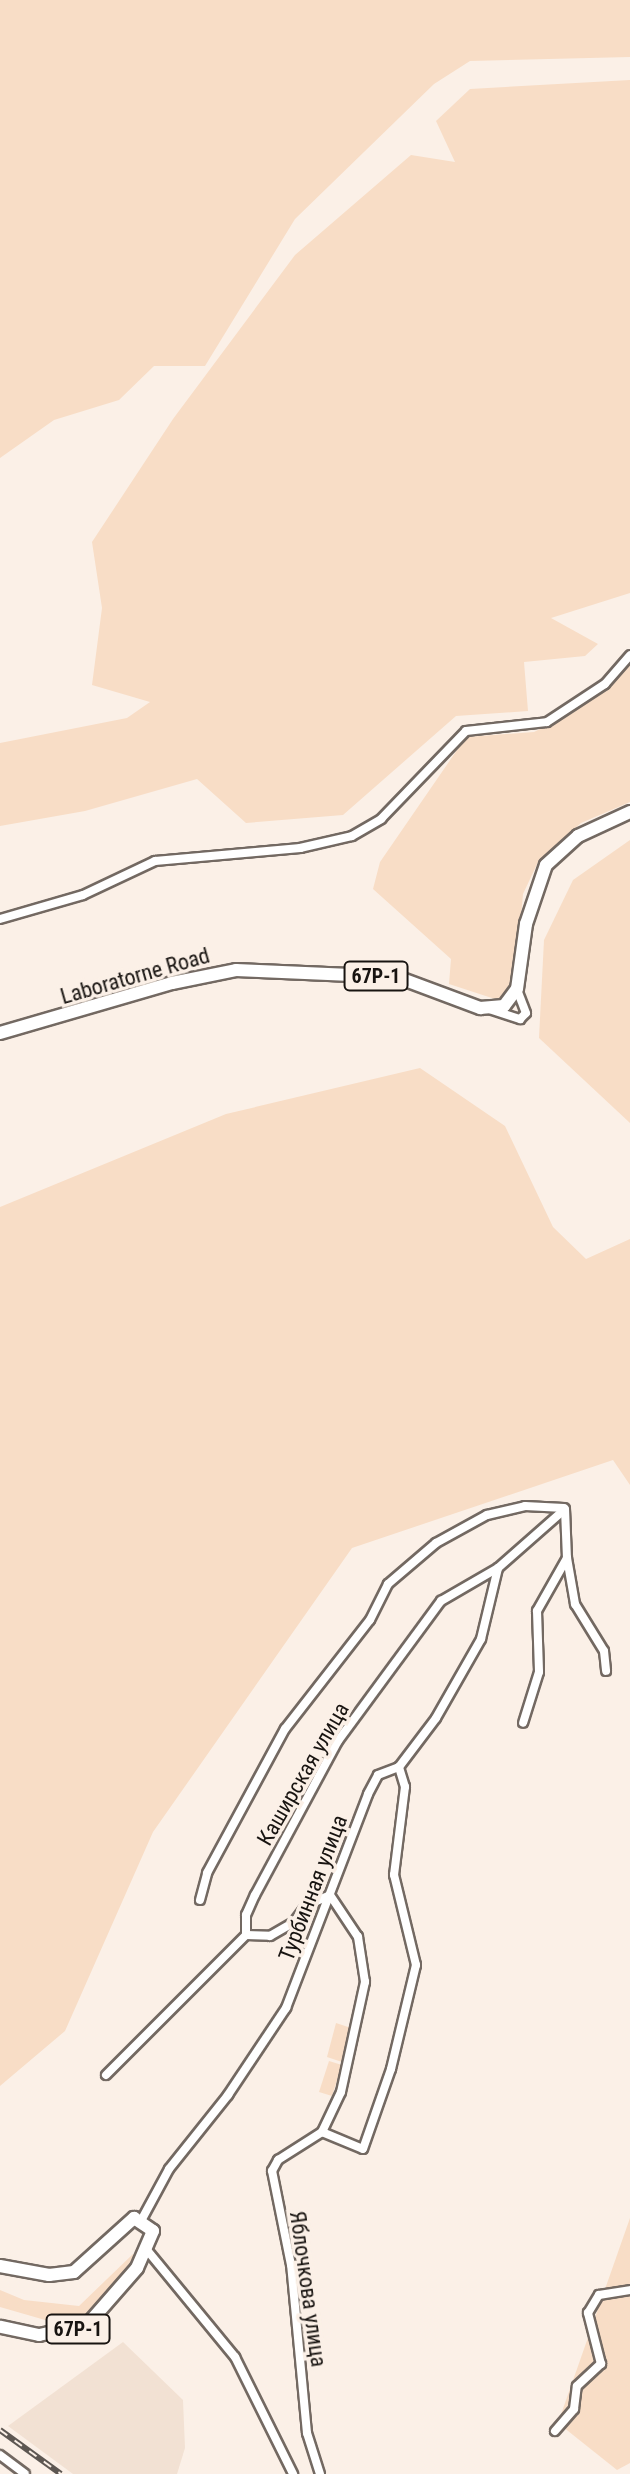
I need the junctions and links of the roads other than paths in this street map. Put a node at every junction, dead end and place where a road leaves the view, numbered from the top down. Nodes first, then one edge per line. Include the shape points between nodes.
1 (630, 655) edge
2 (630, 812) edge
3 (0, 919) edge
4 (517, 989) junction
5 (488, 1009) junction
6 (0, 1033) edge
7 (561, 1510) junction
8 (567, 1558) junction
9 (498, 1568) junction
10 (606, 1671) dead end
11 (523, 1723) dead end
12 (399, 1767) junction
13 (330, 1895) junction
14 (200, 1900) dead end
15 (246, 1935) junction
16 (106, 2075) dead end
17 (322, 2132) junction
18 (142, 2219) junction
19 (147, 2250) junction
20 (0, 2266) edge
21 (630, 2290) edge
22 (0, 2327) edge
23 (555, 2431) dead end
24 (0, 2455) edge
25 (25, 2474) edge
26 (293, 2474) edge
27 (320, 2474) edge

1 - 3 street via 605,684 547,722 466,731 381,819 352,836 300,848 155,861 83,895
2 - 4 main road via 578,836 546,865 526,924
4 - 5 main road via 504,1006
4 - 5 street via 526,1013 520,1019
5 - 6 main road, Laboratorne Road / 67Р-1 via 397,977 236,970
7 - 8 street
7 - 9 street, Каширская улица
7 - 14 street via 557,1504 525,1506 487,1515 436,1543 388,1584 370,1620 277,1743 252,1799 207,1873
8 - 10 street via 575,1604 604,1651
8 - 11 street via 537,1611 539,1672
9 - 12 street, Турбинная улица via 481,1639 436,1718
9 - 15 street, Каширская улица via 441,1601 338,1741 255,1895 246,1915
12 - 13 street, Турбинная улица via 378,1775
12 - 17 street via 405,1787 394,1875 416,1965 391,2069 363,2149
13 - 15 street via 307,1905 294,1922 270,1936
13 - 17 street via 358,1937 365,1982 341,2092
13 - 18 street, Турбинная улица via 286,2008 228,2095 169,2169
15 - 16 street
17 - 27 street, Яблочкова улица via 278,2160 272,2171 291,2265 307,2433
18 - 19 main road via 153,2231
18 - 20 main road via 123,2224 74,2272 49,2275
19 - 22 main road, 67Р-1 via 107,2308 88,2324 39,2335
19 - 26 street via 235,2357
21 - 23 street via 599,2295 588,2313 601,2364 577,2386 574,2409
24 - 25 street

